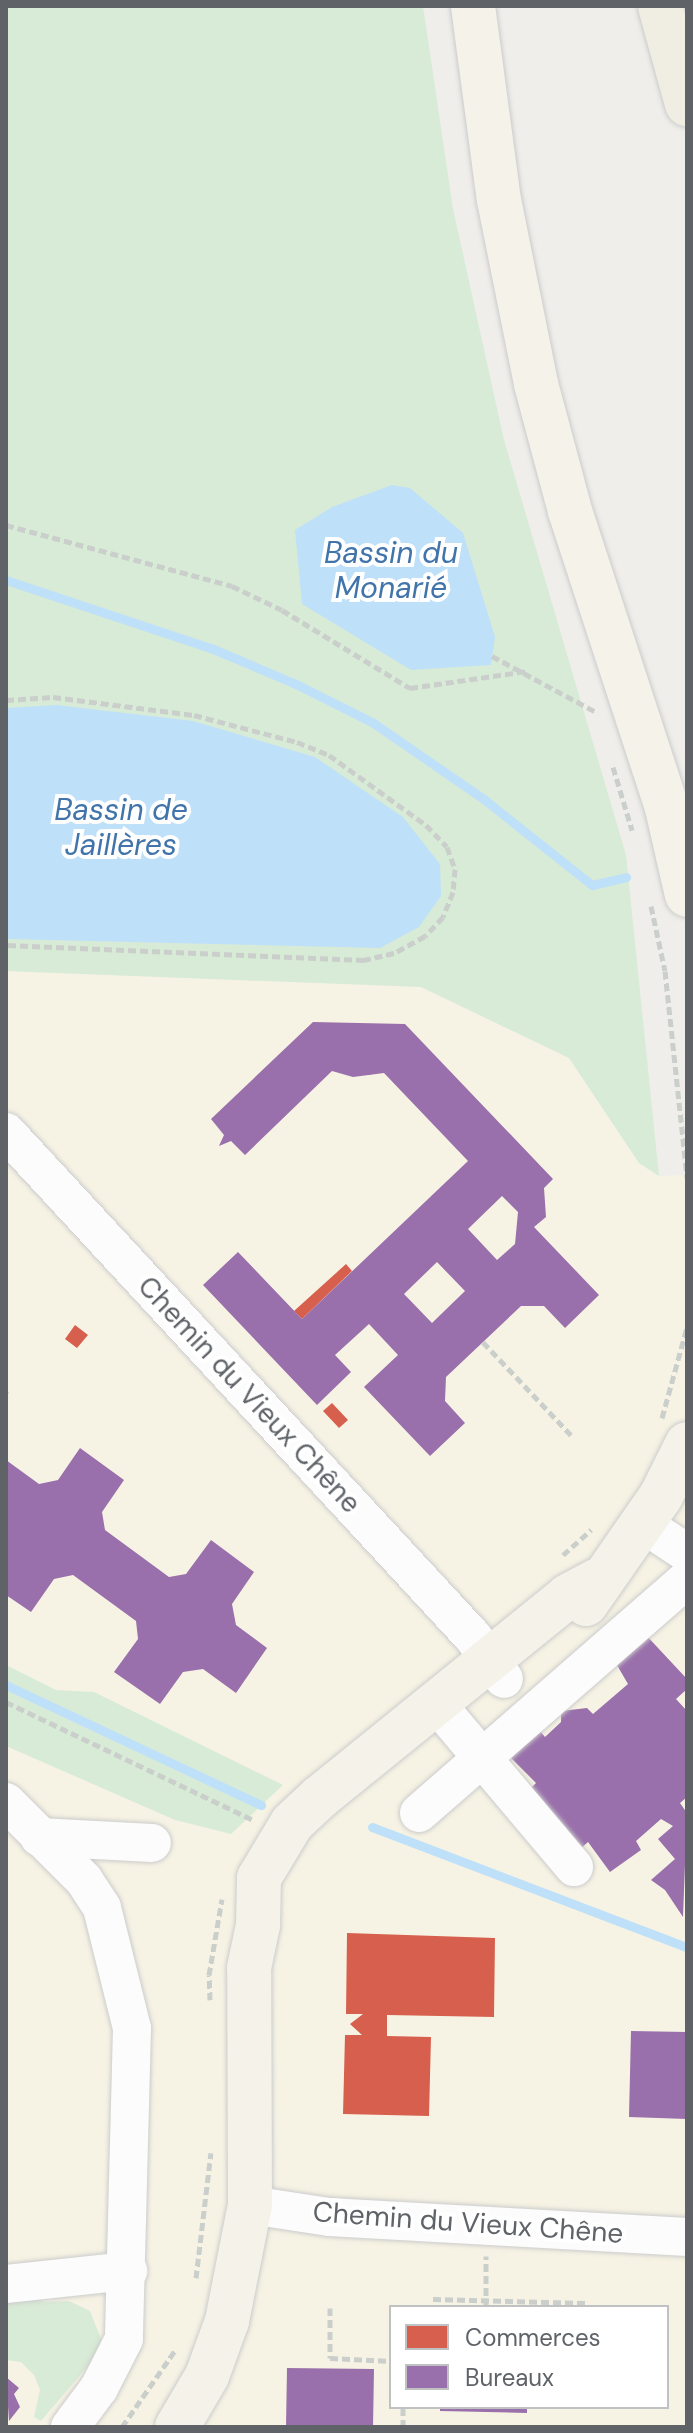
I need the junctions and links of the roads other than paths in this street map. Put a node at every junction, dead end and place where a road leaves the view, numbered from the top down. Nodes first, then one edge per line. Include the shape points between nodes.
1 (473, 6) edge
2 (660, 6) edge
3 (687, 104) edge
4 (672, 887) edge
5 (6, 1132) edge
6 (687, 1444) edge
7 (643, 1524) junction
8 (687, 1553) edge
9 (687, 1579) edge
10 (497, 1669) junction
11 (451, 1721) junction
12 (483, 1756) junction
13 (6, 1802) edge
14 (419, 1813) dead end
15 (39, 1837) junction
16 (152, 1843) dead end
17 (574, 1867) dead end
18 (258, 1925) junction
19 (250, 2205) junction
20 (687, 2237) edge
21 (128, 2271) junction
22 (6, 2284) edge
23 (177, 2426) edge
24 (70, 2427) edge

1 - 4 main road via 499,200 536,384 570,511 646,737
2 - 3 highway
5 - 10 street, Chemin du Vieux Chêne
6 - 7 main road
7 - 8 street
7 - 10 main road via 598,1580 568,1596
9 - 12 street
10 - 11 main road
10 - 18 main road via 292,1823 259,1878
11 - 12 street
11 - 18 main road via 317,1835
12 - 14 street
12 - 17 street
13 - 15 street
15 - 16 street
15 - 21 street via 84,1880 102,1908 132,2028
18 - 19 main road via 249,1968
19 - 20 street, Chemin du Vieux Chêne via 329,2217
19 - 23 main road via 227,2321 207,2376
21 - 22 street
21 - 24 street via 124,2339 99,2388

